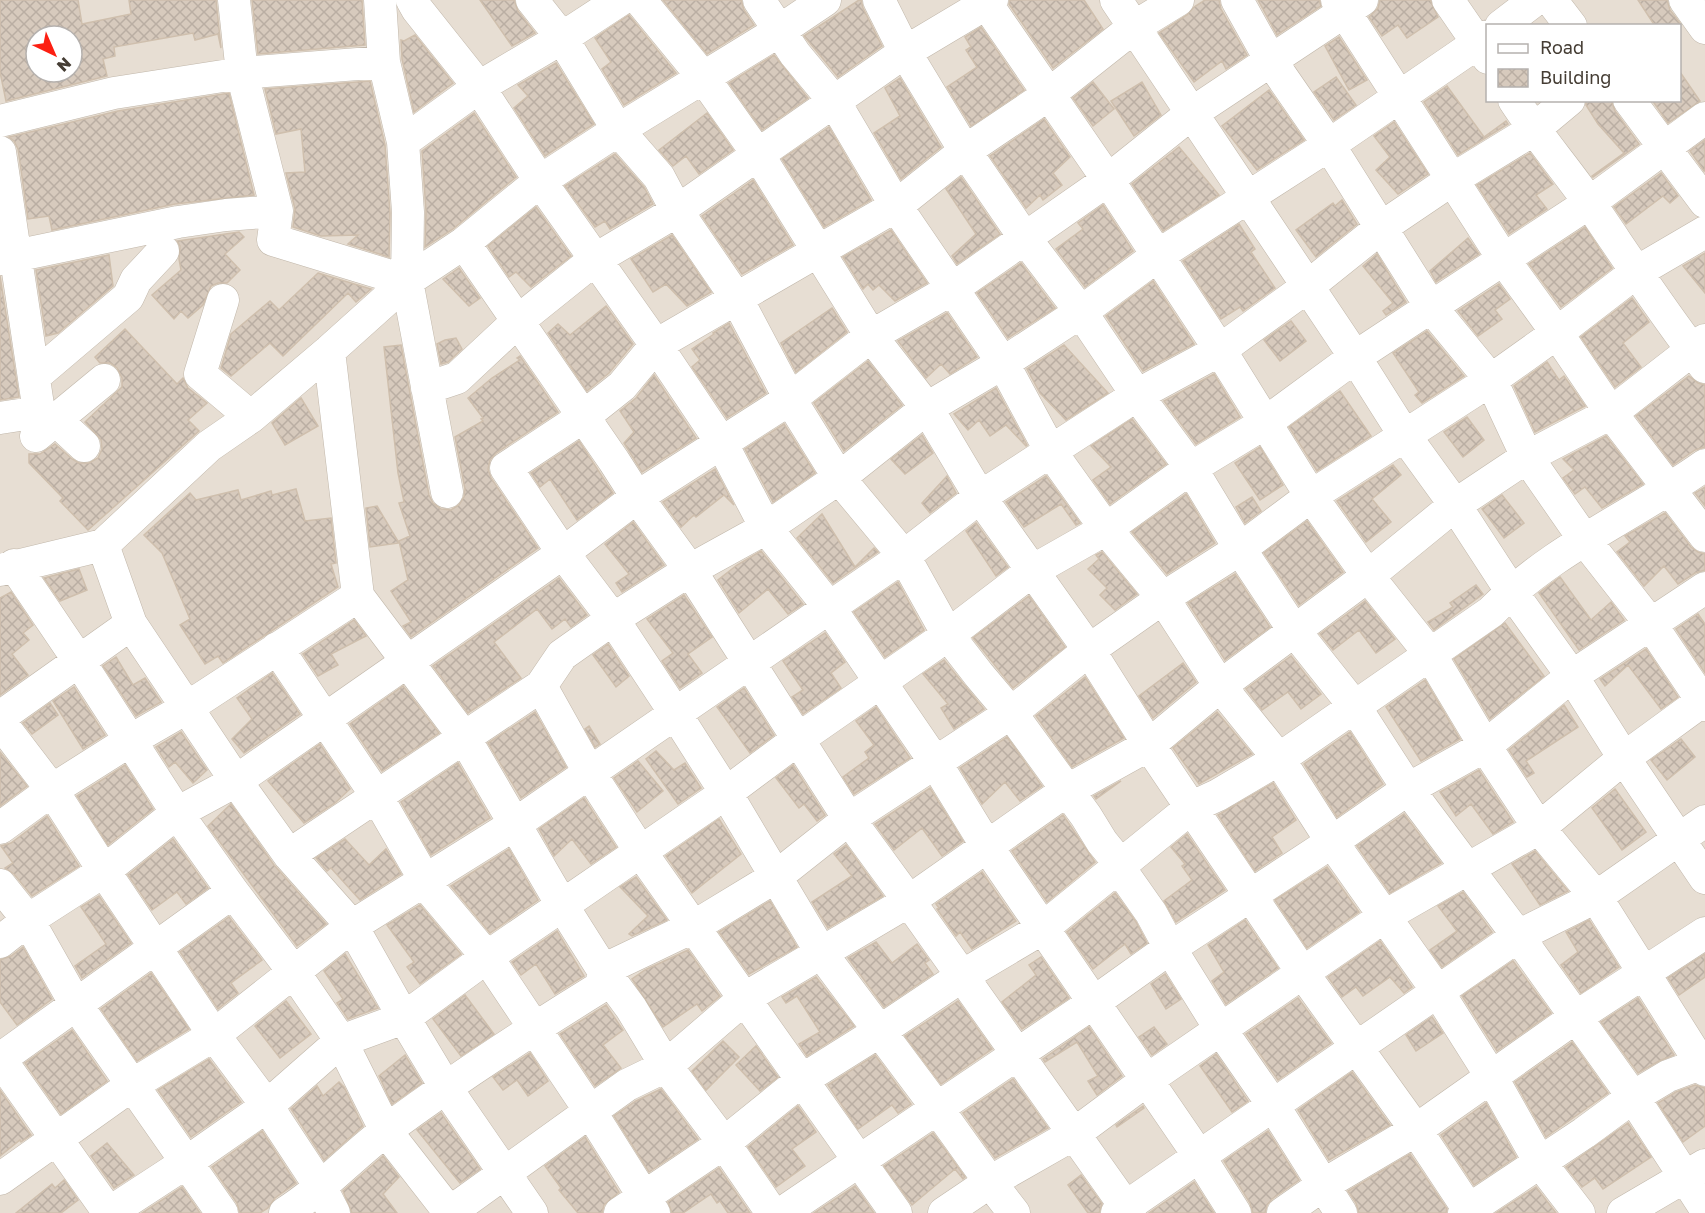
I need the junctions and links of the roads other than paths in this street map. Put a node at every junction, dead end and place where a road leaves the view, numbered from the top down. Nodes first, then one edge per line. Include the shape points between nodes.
1 (234, 0) edge
2 (532, 0) edge
3 (620, 0) edge
4 (640, 0) edge
5 (759, 0) edge
6 (825, 0) edge
7 (879, 0) edge
8 (1116, 0) edge
9 (1178, 0) edge
10 (1237, 0) edge
11 (1449, 0) edge
12 (1535, 0) edge
13 (1551, 0) edge
14 (988, 2) edge
15 (421, 3) edge
16 (1348, 4) edge
17 (381, 11) edge
18 (1507, 24) edge
19 (1569, 24) edge
20 (1134, 27) junction
21 (779, 31) junction
22 (1486, 37) edge
23 (562, 38) junction
24 (1486, 42) edge
25 (905, 52) junction
26 (1271, 61) junction
27 (384, 62) junction
28 (242, 73) junction
29 (704, 77) junction
30 (479, 87) junction
31 (1048, 95) junction
32 (1399, 95) junction
33 (834, 102) junction
34 (1515, 102) edge
35 (1567, 102) edge
36 (1630, 102) edge
37 (1192, 113) junction
38 (1705, 118) edge
39 (0, 121) edge
40 (618, 130) junction
41 (1533, 130) junction
42 (403, 142) junction
43 (1329, 145) junction
44 (1664, 148) junction
45 (965, 151) junction
46 (0, 152) edge
47 (759, 156) junction
48 (1453, 179) junction
49 (1108, 180) junction
50 (540, 181) junction
51 (1248, 197) junction
52 (1705, 202) edge
53 (1589, 203) junction
54 (896, 206) junction
55 (277, 210) junction
56 (677, 212) junction
57 (1382, 227) junction
58 (1705, 232) edge
59 (1024, 237) junction
60 (464, 243) junction
61 (163, 251) dead end
62 (818, 252) junction
63 (1157, 256) junction
64 (8, 257) edge
65 (594, 260) junction
66 (1504, 260) junction
67 (1635, 273) junction
68 (407, 281) junction
69 (1307, 287) junction
70 (952, 289) junction
71 (737, 299) junction
72 (223, 300) dead end
73 (1431, 307) junction
74 (1081, 312) junction
75 (518, 321) junction
76 (1557, 333) junction
77 (872, 336) junction
78 (656, 345) junction
79 (1220, 350) junction
80 (329, 351) junction
81 (1700, 352) edge
82 (1356, 357) junction
83 (1003, 363) junction
84 (35, 376) junction
85 (104, 380) dead end
86 (1491, 380) junction
87 (428, 388) junction
88 (1137, 395) junction
89 (790, 399) junction
90 (927, 408) junction
91 (1611, 413) junction
92 (251, 417) junction
93 (583, 417) junction
94 (0, 418) edge
95 (44, 422) junction
96 (1265, 423) junction
97 (1405, 436) junction
98 (721, 442) junction
99 (84, 446) dead end
100 (1051, 452) junction
101 (1527, 457) junction
102 (1705, 465) edge
103 (1191, 468) junction
104 (839, 478) junction
105 (1670, 490) junction
106 (447, 492) dead end
107 (1311, 496) junction
108 (636, 497) junction
109 (980, 497) junction
110 (1455, 505) junction
111 (766, 528) junction
112 (1106, 529) junction
113 (1705, 536) edge
114 (1584, 539) junction
115 (103, 545) junction
116 (1240, 549) junction
117 (563, 553) junction
118 (904, 556) junction
119 (7, 568) edge
120 (690, 570) junction
121 (1032, 570) junction
122 (1368, 576) junction
123 (1705, 588) edge
124 (1511, 591) junction
125 (358, 596) junction
126 (1163, 598) junction
127 (829, 607) junction
128 (613, 618) junction
129 (1650, 623) junction
130 (131, 624) junction
131 (1293, 629) junction
132 (948, 634) junction
133 (278, 648) junction
134 (1089, 650) junction
135 (1430, 654) junction
136 (79, 661) junction
137 (407, 661) junction
138 (748, 663) junction
139 (1572, 676) junction
140 (879, 682) junction
141 (540, 686) junction
142 (1220, 686) junction
143 (1704, 702) edge
144 (188, 707) junction
145 (1355, 707) junction
146 (675, 713) junction
147 (1011, 713) junction
148 (0, 717) edge
149 (324, 718) junction
150 (0, 722) edge
151 (464, 737) junction
152 (131, 740) junction
153 (797, 740) junction
154 (1149, 745) junction
155 (1485, 746) junction
156 (1624, 758) junction
157 (1279, 759) junction
158 (935, 762) junction
159 (589, 772) junction
160 (236, 781) junction
161 (1408, 789) junction
162 (52, 790) junction
163 (1066, 791) junction
164 (726, 793) junction
165 (376, 795) junction
166 (1192, 807) junction
167 (177, 813) junction
168 (849, 819) junction
169 (1705, 821) edge
170 (515, 824) junction
171 (0, 828) edge
172 (1539, 828) junction
173 (1679, 838) junction
174 (1332, 842) junction
175 (987, 845) junction
176 (640, 851) junction
177 (289, 855) junction
178 (1120, 864) junction
179 (1467, 867) junction
180 (104, 871) junction
181 (777, 876) junction
182 (1705, 878) edge
183 (424, 882) junction
184 (0, 885) edge
185 (233, 892) junction
186 (1251, 894) junction
187 (1596, 897) junction
188 (909, 901) junction
189 (562, 905) junction
190 (1385, 916) junction
191 (28, 920) junction
192 (352, 926) junction
193 (693, 927) junction
194 (1043, 928) junction
195 (1705, 933) edge
196 (1518, 936) junction
197 (0, 942) edge
198 (156, 948) junction
199 (1170, 948) junction
200 (822, 954) junction
201 (487, 957) junction
202 (603, 970) junction
203 (293, 971) junction
204 (1302, 972) junction
205 (1644, 973) junction
206 (962, 976) junction
207 (1438, 992) junction
208 (745, 998) junction
209 (75, 1003) junction
210 (1093, 1003) junction
211 (1576, 1017) junction
212 (404, 1018) junction
213 (533, 1028) junction
214 (1221, 1030) junction
215 (880, 1031) junction
216 (214, 1035) junction
217 (341, 1041) junction
218 (1357, 1048) junction
219 (1017, 1054) junction
220 (0, 1059) edge
221 (1704, 1065) edge
222 (666, 1066) junction
223 (1491, 1076) junction
224 (802, 1080) junction
225 (1147, 1080) junction
226 (132, 1085) junction
227 (446, 1088) junction
228 (1633, 1097) junction
229 (1273, 1105) junction
230 (267, 1106) junction
231 (937, 1108) junction
232 (590, 1111) junction
233 (1416, 1130) junction
234 (386, 1131) junction
235 (1074, 1134) junction
236 (56, 1140) junction
237 (724, 1143) junction
238 (1199, 1156) junction
239 (861, 1161) junction
240 (1539, 1161) junction
241 (187, 1162) junction
242 (1695, 1170) edge
243 (507, 1173) junction
244 (0, 1179) edge
245 (990, 1182) junction
246 (1323, 1185) junction
247 (327, 1201) edge
248 (639, 1208) edge
249 (1705, 1208) edge
250 (1124, 1211) edge
251 (1468, 1212) edge
252 (109, 1213) edge
253 (222, 1213) edge
254 (285, 1213) edge
255 (449, 1213) edge
256 (532, 1213) edge
257 (772, 1213) edge
258 (782, 1213) edge
259 (896, 1213) edge
260 (944, 1213) edge
261 (1014, 1213) edge
262 (1235, 1213) edge
263 (1283, 1213) edge
264 (1341, 1213) edge
265 (1579, 1213) edge
266 (1623, 1213) edge

1 - 28 street
2 - 23 street
3 - 23 street
4 - 29 street
5 - 21 street
6 - 21 street
7 - 25 street
8 - 20 street
9 - 20 street
10 - 26 street
11 - 22 street
12 - 18 street
13 - 19 street
14 - 25 street
14 - 31 street
15 - 17 street
15 - 30 street
16 - 26 street
16 - 32 street
17 - 27 street
20 - 31 street
20 - 37 street
21 - 29 street
21 - 33 street
23 - 30 street
23 - 40 street
24 - 32 street
25 - 33 street
25 - 45 street
26 - 37 street
26 - 43 street
27 - 28 street
27 - 42 street
28 - 39 street via 114,93
28 - 55 street
29 - 40 street
29 - 47 street
30 - 42 street
30 - 50 street
31 - 45 street
31 - 49 street
32 - 43 street
32 - 48 street
33 - 47 street
33 - 54 street
34 - 41 street
35 - 41 street
36 - 44 street
37 - 49 street
37 - 51 street
38 - 44 street
40 - 50 street
40 - 56 street via 659,177
41 - 48 street
41 - 53 street
42 - 68 street
43 - 51 street
43 - 57 street
44 - 52 street
44 - 53 street
45 - 54 street
45 - 59 street
46 - 64 street
47 - 56 street
47 - 62 street
48 - 57 street
48 - 66 street
49 - 59 street
49 - 63 street
50 - 60 street
50 - 65 street
51 - 63 street
51 - 69 street
53 - 66 street
53 - 67 street
54 - 62 street
54 - 70 street
55 - 64 street via 178,222
55 - 68 street via 273,240
56 - 65 street
56 - 71 street
57 - 69 street
57 - 73 street
58 - 67 street
59 - 70 street
59 - 74 street
60 - 68 street
60 - 75 street
61 - 84 street via 136,280 128,297
62 - 71 street
62 - 77 street
63 - 74 street
63 - 79 street
64 - 84 street
65 - 75 street
65 - 78 street
66 - 73 street
66 - 76 street
67 - 76 street
67 - 81 street
68 - 80 street
68 - 87 street
69 - 79 street
69 - 82 street
70 - 77 street
70 - 83 street
71 - 78 street
71 - 89 street
72 - 92 street via 200,374
73 - 82 street
73 - 86 street
74 - 83 street
74 - 88 street
75 - 87 street via 457,378
75 - 93 street
76 - 86 street
76 - 91 street
77 - 89 street
77 - 90 street
78 - 93 street via 622,386
78 - 98 street
79 - 88 street
79 - 96 street
80 - 92 street
80 - 125 street
81 - 91 street
82 - 96 street
82 - 97 street
83 - 90 street
83 - 100 street
84 - 95 street
85 - 95 street
86 - 97 street
86 - 101 street
87 - 106 street
88 - 100 street
88 - 103 street
89 - 98 street
89 - 104 street
90 - 104 street
90 - 109 street
91 - 101 street
91 - 105 street
92 - 115 street via 209,446
93 - 108 street
93 - 117 street via 506,468
94 - 95 street
95 - 99 street
96 - 103 street
96 - 107 street
97 - 107 street
97 - 110 street
98 - 108 street
98 - 111 street
100 - 109 street
100 - 112 street
101 - 110 street
101 - 114 street
102 - 105 street
103 - 112 street
103 - 116 street
104 - 111 street
104 - 118 street
105 - 113 street
105 - 114 street
107 - 116 street
107 - 122 street
108 - 117 street
108 - 120 street
109 - 118 street
109 - 121 street
110 - 122 street
110 - 124 street
111 - 120 street
111 - 127 street
112 - 121 street
112 - 126 street
114 - 124 street
114 - 129 street
115 - 119 street
115 - 130 street
116 - 126 street
116 - 131 street
117 - 128 street
117 - 137 street
118 - 127 street
118 - 132 street
119 - 136 street
120 - 128 street
120 - 138 street
121 - 132 street
121 - 134 street
122 - 131 street
122 - 135 street
123 - 129 street
124 - 135 street via 1491,612
124 - 139 street
125 - 133 street
125 - 137 street
126 - 134 street
126 - 142 street
127 - 138 street
127 - 140 street
128 - 141 street via 562,655
128 - 146 street
129 - 139 street
129 - 143 street
130 - 136 street
130 - 144 street
131 - 142 street
131 - 145 street
132 - 140 street
132 - 147 street
133 - 144 street
133 - 149 street
134 - 147 street
134 - 154 street
135 - 145 street
135 - 155 street
136 - 148 street
136 - 152 street
137 - 149 street
137 - 151 street
138 - 146 street
138 - 153 street
139 - 155 street
139 - 156 street
140 - 153 street
140 - 158 street
141 - 151 street
141 - 159 street
142 - 154 street
142 - 157 street
143 - 156 street
144 - 152 street
144 - 160 street
145 - 157 street
145 - 161 street
146 - 159 street
146 - 164 street
147 - 158 street
147 - 163 street
149 - 160 street
149 - 165 street
150 - 162 street
151 - 165 street
151 - 170 street
152 - 162 street
152 - 167 street
153 - 164 street
153 - 168 street
154 - 163 street
154 - 166 street
155 - 161 street
155 - 172 street
156 - 172 street
156 - 173 street
157 - 166 street
157 - 174 street
158 - 168 street
158 - 175 street
159 - 170 street
159 - 176 street
160 - 167 street
160 - 177 street
161 - 174 street
161 - 179 street
162 - 171 street
162 - 180 street
163 - 175 street
163 - 178 street
164 - 176 street
164 - 181 street
165 - 177 street
165 - 183 street
166 - 178 street
166 - 186 street
167 - 180 street
167 - 185 street
168 - 181 street
168 - 188 street
169 - 173 street
170 - 183 street
170 - 189 street
172 - 179 street
172 - 187 street
173 - 182 street
173 - 187 street
174 - 186 street
174 - 190 street
175 - 188 street
175 - 194 street
176 - 189 street
176 - 193 street
177 - 192 street
178 - 194 street
178 - 199 street
179 - 190 street
179 - 196 street
180 - 191 street
180 - 198 street
181 - 193 street
181 - 200 street
183 - 192 street
183 - 201 street
184 - 191 street
185 - 198 street
185 - 203 street
186 - 199 street
186 - 204 street
187 - 196 street
187 - 205 street
188 - 200 street
188 - 206 street
189 - 201 street
189 - 202 street
190 - 204 street
190 - 207 street
191 - 197 street
191 - 209 street
192 - 203 street
192 - 212 street
193 - 202 street
193 - 208 street
194 - 206 street
194 - 210 street
195 - 205 street
196 - 207 street
196 - 211 street
198 - 209 street
198 - 216 street
199 - 210 street
199 - 214 street
200 - 208 street
200 - 215 street
201 - 212 street
201 - 213 street
202 - 213 street via 602,986
202 - 222 street
203 - 216 street
203 - 217 street
204 - 214 street
204 - 218 street
205 - 211 street
205 - 221 street
206 - 215 street
206 - 219 street
207 - 218 street
207 - 223 street
208 - 222 street
208 - 224 street
209 - 220 street
209 - 226 street
210 - 219 street
210 - 225 street
211 - 223 street
211 - 228 street
212 - 217 street
212 - 227 street
213 - 227 street
213 - 232 street
214 - 225 street
214 - 229 street
215 - 224 street
215 - 231 street
216 - 226 street
216 - 230 street
217 - 230 street
217 - 234 street
218 - 229 street
218 - 233 street
219 - 231 street
219 - 235 street
220 - 236 street
221 - 228 street via 1668,1076
222 - 232 street via 627,1085
222 - 237 street
223 - 233 street
223 - 240 street
224 - 237 street
224 - 239 street
225 - 235 street
225 - 238 street
226 - 236 street
226 - 241 street
227 - 234 street
227 - 243 street
228 - 240 street
228 - 242 street
229 - 238 street
229 - 246 street
230 - 241 street
230 - 247 street
231 - 239 street
231 - 245 street
232 - 243 street
232 - 248 street
233 - 246 street
233 - 251 street
234 - 247 street
234 - 255 street
235 - 245 street
235 - 250 street
236 - 244 street
236 - 252 street
237 - 248 street
237 - 257 street
238 - 250 street
238 - 262 street
239 - 258 street
239 - 259 street
240 - 251 street
240 - 265 street
241 - 252 street
241 - 253 street
242 - 249 street
242 - 266 street
243 - 255 street
243 - 256 street
245 - 260 street
245 - 261 street
246 - 263 street
246 - 264 street
247 - 254 street

